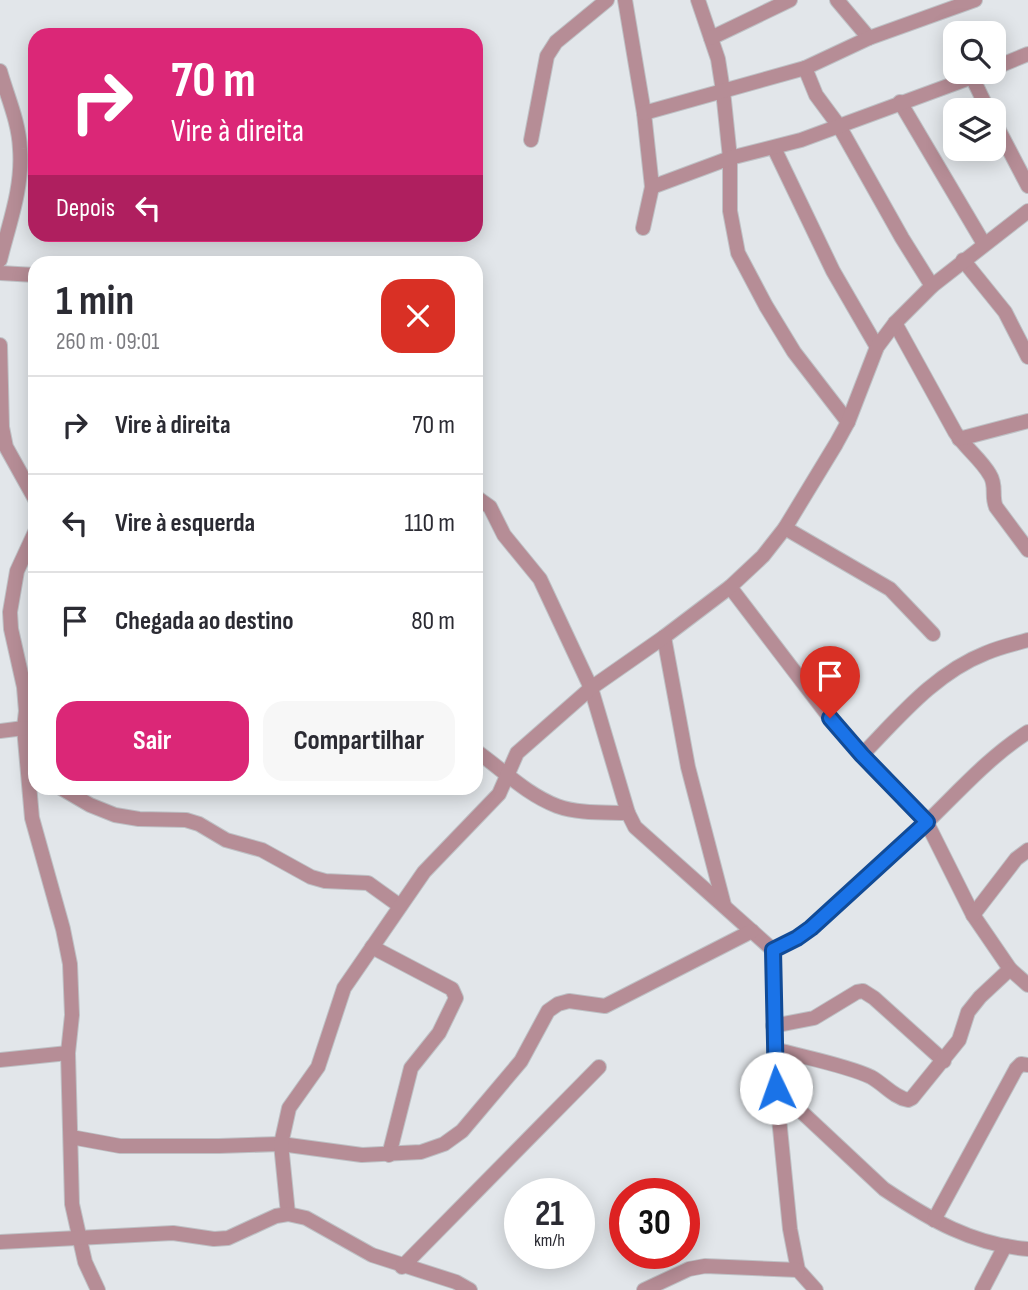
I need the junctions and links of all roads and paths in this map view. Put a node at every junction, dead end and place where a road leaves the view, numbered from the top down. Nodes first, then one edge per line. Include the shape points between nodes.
1 (607, 0) edge
2 (625, 0) edge
3 (790, 0) edge
4 (837, 0) edge
5 (973, 0) edge
6 (696, 1) edge
7 (711, 37) junction
8 (869, 38) junction
9 (1028, 54) edge
10 (1006, 63) edge
11 (805, 68) junction
12 (0, 71) edge
13 (953, 84) edge
14 (723, 91) junction
15 (900, 102) junction
16 (644, 113) junction
17 (839, 126) junction
18 (531, 141) dead end
19 (1006, 144) edge
20 (774, 148) junction
21 (730, 158) junction
22 (1028, 186) edge
23 (652, 187) junction
24 (1028, 211) edge
25 (643, 228) dead end
26 (984, 244) junction
27 (0, 260) edge
28 (963, 260) junction
29 (0, 273) edge
30 (28, 275) edge
31 (932, 286) junction
32 (895, 323) junction
33 (0, 345) edge
34 (877, 347) junction
35 (1028, 357) edge
36 (1028, 421) edge
37 (848, 422) junction
38 (959, 439) junction
39 (28, 486) edge
40 (483, 502) edge
41 (785, 528) junction
42 (28, 547) edge
43 (1028, 550) edge
44 (730, 587) junction
45 (933, 634) dead end
46 (664, 638) junction
47 (1028, 640) edge
48 (591, 688) junction
49 (24, 728) junction
50 (0, 731) edge
51 (1028, 732) edge
52 (28, 744) edge
53 (517, 753) junction
54 (862, 755) junction
55 (483, 756) edge
56 (489, 760) junction
57 (506, 775) junction
58 (524, 788) junction
59 (499, 794) junction
60 (33, 795) edge
61 (73, 795) edge
62 (628, 813) junction
63 (927, 822) junction
64 (1028, 850) edge
65 (724, 905) junction
66 (400, 906) junction
67 (973, 915) junction
68 (752, 931) junction
69 (372, 947) junction
70 (773, 950) junction
71 (1010, 969) junction
72 (1028, 985) edge
73 (773, 1026) junction
74 (774, 1049) junction
75 (68, 1054) junction
76 (0, 1060) edge
77 (944, 1061) junction
78 (1028, 1065) edge
79 (599, 1067) dead end
80 (776, 1088) junction
81 (71, 1137) junction
82 (281, 1144) junction
83 (388, 1155) junction
84 (288, 1214) junction
85 (934, 1220) junction
86 (78, 1238) junction
87 (0, 1242) edge
88 (1005, 1247) junction
89 (1028, 1249) edge
90 (402, 1267) junction
91 (798, 1270) junction
92 (98, 1290) edge
93 (470, 1290) edge
94 (644, 1290) edge
95 (816, 1290) edge
96 (982, 1290) edge

1 - 18 street via 556,42 547,56
2 - 16 street
3 - 7 street
4 - 8 street
5 - 8 street
6 - 7 street
7 - 14 street
8 - 11 street
9 - 10 street
11 - 14 street
11 - 17 street via 816,95
12 - 27 street via 16,125 21,167
13 - 15 street
14 - 16 street
14 - 21 street
15 - 17 street
15 - 26 street
16 - 23 street
17 - 20 street
17 - 31 street
19 - 22 street
20 - 21 street
20 - 34 street via 832,271
21 - 23 street
21 - 37 street via 730,211 738,253 794,352
23 - 25 street
24 - 26 street
26 - 28 street
28 - 31 street
28 - 35 street via 1004,312
29 - 30 street
31 - 32 street
32 - 34 street
32 - 38 street
33 - 39 street via 2,427 6,447
34 - 37 street
36 - 38 street
37 - 41 street
38 - 43 street via 991,475 996,507
40 - 48 street via 540,579
41 - 44 street
41 - 45 street via 890,589
42 - 49 street via 17,570 10,612 24,687
44 - 46 street
44 - 54 street
46 - 48 street
46 - 65 street via 688,767
47 - 54 street via 986,653 934,684
48 - 53 street
48 - 62 street
49 - 50 street
49 - 52 street
51 - 63 street via 980,768
53 - 56 street
53 - 57 street
54 - 63 street
55 - 56 street
56 - 57 street
57 - 58 street
57 - 59 street
58 - 59 street
58 - 62 street via 558,806
59 - 66 street via 424,872
60 - 75 street via 33,818 70,964
61 - 66 street via 115,815 199,824 311,877 368,883
62 - 65 street via 645,838
63 - 67 street
63 - 70 street via 811,928
64 - 67 street
65 - 68 street
66 - 69 street
67 - 71 street
68 - 70 street
68 - 83 street via 605,1006 558,1004 548,1011 522,1061 462,1131 421,1152
69 - 82 street via 344,988 318,1067 289,1108
69 - 83 street via 452,989 456,998 439,1033 411,1068
70 - 73 street
71 - 72 street
71 - 77 street via 968,1012 959,1040
73 - 74 street
73 - 77 street via 814,1018 863,991
74 - 77 street via 869,1076 908,1100
74 - 80 street
75 - 76 street
75 - 81 street
78 - 85 street via 1016,1069
79 - 90 street
80 - 85 street via 884,1189
80 - 91 street
81 - 82 street via 120,1146
81 - 86 street via 72,1204
82 - 83 street
82 - 84 street
84 - 86 street via 214,1239 173,1233
84 - 90 street via 306,1218
85 - 88 street
86 - 87 street
86 - 92 street
88 - 89 street
88 - 96 street
90 - 93 street
91 - 94 street via 705,1266
91 - 95 street

